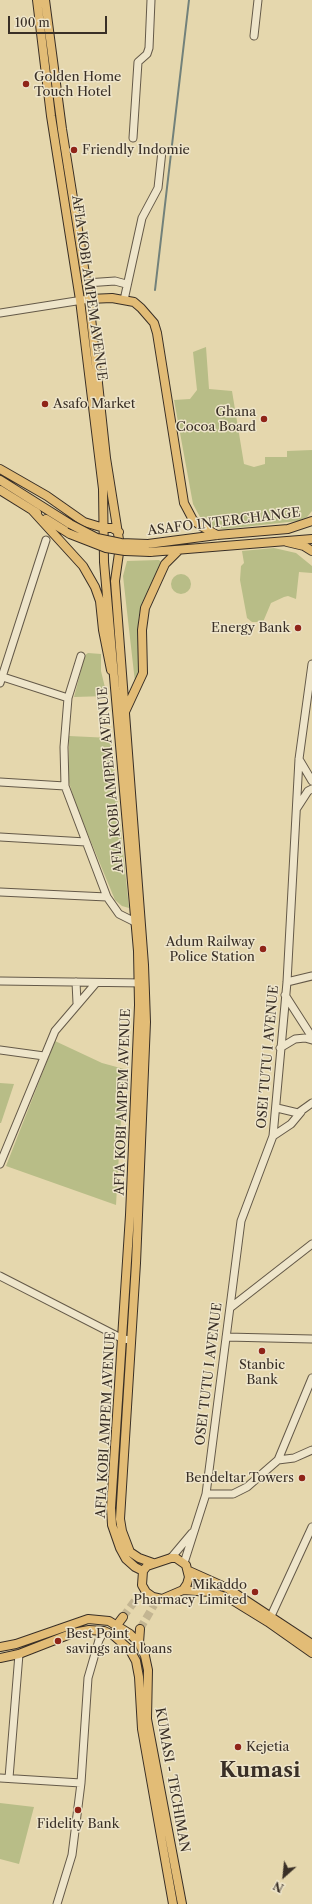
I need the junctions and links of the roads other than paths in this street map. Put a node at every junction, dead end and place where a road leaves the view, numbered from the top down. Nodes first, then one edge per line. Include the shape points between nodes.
1 (37, 0) edge
2 (45, 0) edge
3 (150, 0) edge
4 (258, 0) edge
5 (254, 36) dead end
6 (133, 138) dead end
7 (162, 151) dead end
8 (86, 283) junction
9 (126, 284) junction
10 (89, 299) junction
11 (80, 300) junction
12 (124, 300) junction
13 (0, 313) edge
14 (0, 469) edge
15 (0, 480) edge
16 (6, 490) edge
17 (32, 510) junction
18 (312, 522) edge
19 (104, 528) junction
20 (119, 532) junction
21 (217, 535) junction
22 (312, 539) edge
23 (46, 540) dead end
24 (281, 540) junction
25 (178, 551) junction
26 (312, 552) edge
27 (81, 656) dead end
28 (312, 664) edge
29 (1, 679) edge
30 (116, 691) junction
31 (68, 698) junction
32 (124, 714) junction
33 (299, 759) junction
34 (0, 782) edge
35 (312, 782) edge
36 (65, 786) junction
37 (312, 789) edge
38 (297, 808) junction
39 (0, 837) edge
40 (86, 842) junction
41 (0, 892) edge
42 (107, 897) junction
43 (138, 922) junction
44 (312, 976) edge
45 (0, 981) edge
46 (76, 982) junction
47 (287, 982) junction
48 (96, 983) junction
49 (142, 983) junction
50 (285, 995) junction
51 (77, 1003) junction
52 (312, 1037) edge
53 (312, 1040) edge
54 (280, 1048) junction
55 (0, 1050) edge
56 (44, 1056) junction
57 (312, 1103) edge
58 (276, 1108) junction
59 (301, 1112) junction
60 (273, 1136) junction
61 (0, 1164) edge
62 (312, 1244) edge
63 (0, 1276) edge
64 (230, 1308) junction
65 (226, 1337) junction
66 (123, 1338) junction
67 (312, 1339) edge
68 (131, 1340) junction
69 (312, 1378) edge
70 (312, 1450) edge
71 (278, 1460) junction
72 (206, 1494) junction
73 (312, 1527) edge
74 (195, 1530) junction
75 (128, 1555) junction
76 (171, 1558) junction
77 (184, 1563) junction
78 (153, 1564) junction
79 (143, 1571) junction
80 (189, 1571) junction
81 (183, 1590) junction
82 (162, 1599) junction
83 (154, 1606) tunnel mouth
84 (271, 1616) junction
85 (123, 1617) tunnel mouth
86 (116, 1625) junction
87 (140, 1629) tunnel mouth
88 (104, 1631) junction
89 (139, 1643) junction
90 (312, 1644) edge
91 (0, 1647) edge
92 (312, 1653) edge
93 (19, 1654) junction
94 (0, 1658) edge
95 (0, 1778) edge
96 (9, 1778) junction
97 (81, 1783) junction
98 (56, 1904) edge
99 (173, 1904) edge
100 (182, 1904) edge

1 - 11 main road, AFIA KOBI AMPEM AVENUE via 51,116
2 - 8 main road, AFIA KOBI AMPEM AVENUE
3 - 6 street via 149,48 138,62
4 - 5 street
7 - 9 street via 158,188 142,218
8 - 9 street via 115,281
8 - 10 main road, AFIA KOBI AMPEM AVENUE
9 - 12 street
10 - 11 street
10 - 12 main road
10 - 20 main road, AFIA KOBI AMPEM AVENUE via 106,458
11 - 13 street
11 - 19 main road, AFIA KOBI AMPEM AVENUE via 104,489
12 - 21 main road via 134,302 142,308 154,323 184,503 194,520
14 - 19 main road via 47,496 84,522
15 - 16 main road
16 - 17 main road
16 - 21 main road, ASAFO INTERCHANGE, bridge via 97,538 137,544 161,544
17 - 25 main road, ASAFO INTERCHANGE, bridge via 70,534 106,548 125,551
17 - 30 main road via 83,566 99,595 108,660
18 - 21 main road, ASAFO INTERCHANGE via 288,529
19 - 20 main road via 112,528
19 - 30 main road, AFIA KOBI AMPEM AVENUE via 104,562
20 - 32 main road, AFIA KOBI AMPEM AVENUE via 120,546 115,581
22 - 24 main road, ASAFO INTERCHANGE
23 - 29 street
24 - 25 main road, ASAFO INTERCHANGE
24 - 26 main road via 304,546
25 - 32 main road via 165,564 145,608 142,630 143,673
27 - 31 street
28 - 33 street, OSEI TUTU I AVENUE
29 - 31 street
30 - 43 main road, AFIA KOBI AMPEM AVENUE
31 - 36 street via 64,747
32 - 43 main road, AFIA KOBI AMPEM AVENUE
33 - 35 street
33 - 38 street, OSEI TUTU I AVENUE
34 - 36 street
36 - 40 street
37 - 38 street
38 - 47 street, OSEI TUTU I AVENUE
39 - 40 street
40 - 42 street
41 - 42 street
42 - 43 street via 119,914
43 - 49 main road, AFIA KOBI AMPEM AVENUE
44 - 47 street
45 - 46 street
46 - 48 street
46 - 51 street
47 - 50 street, OSEI TUTU I AVENUE
48 - 49 street
48 - 51 street
49 - 66 main road, AFIA KOBI AMPEM AVENUE
49 - 68 main road, AFIA KOBI AMPEM AVENUE via 146,1022
50 - 52 street
50 - 54 street, OSEI TUTU I AVENUE
51 - 56 street via 59,1024
53 - 54 street via 295,1039
54 - 58 street, OSEI TUTU I AVENUE
55 - 56 street
56 - 61 street
57 - 59 street
58 - 59 street via 293,1114
58 - 60 street, OSEI TUTU I AVENUE
59 - 60 street via 291,1124
60 - 64 street, OSEI TUTU I AVENUE via 241,1221
62 - 64 street
63 - 66 street
64 - 65 street, OSEI TUTU I AVENUE
65 - 67 street
65 - 72 street, OSEI TUTU I AVENUE
66 - 68 street
66 - 75 main road, AFIA KOBI AMPEM AVENUE via 111,1508 115,1537
68 - 75 main road, AFIA KOBI AMPEM AVENUE via 120,1519
69 - 71 street
70 - 71 street via 294,1458
71 - 72 street via 247,1487 233,1494
72 - 74 street, OSEI TUTU I AVENUE
73 - 84 street
74 - 76 street
74 - 77 street, OSEI TUTU I AVENUE
75 - 78 main road
75 - 79 main road via 135,1567
76 - 77 main road
76 - 78 main road
77 - 80 main road
78 - 79 main road
79 - 82 main road via 142,1594
80 - 81 main road via 188,1584
80 - 84 main road via 227,1588
81 - 82 main road
81 - 92 main road via 210,1592 229,1598
82 - 83 main road
84 - 90 main road
85 - 86 main road
86 - 89 main road, KUMASI - TECHIMAN
86 - 91 main road, KUMASI - TECHIMAN via 104,1620 88,1619
87 - 89 main road
88 - 93 main road via 73,1633
88 - 97 street via 88,1678
88 - 99 main road via 121,1641 136,1661 142,1729
89 - 100 main road, KUMASI - TECHIMAN via 148,1670 147,1719
93 - 94 main road
93 - 96 street
95 - 96 street
96 - 97 street
97 - 98 street via 72,1854

